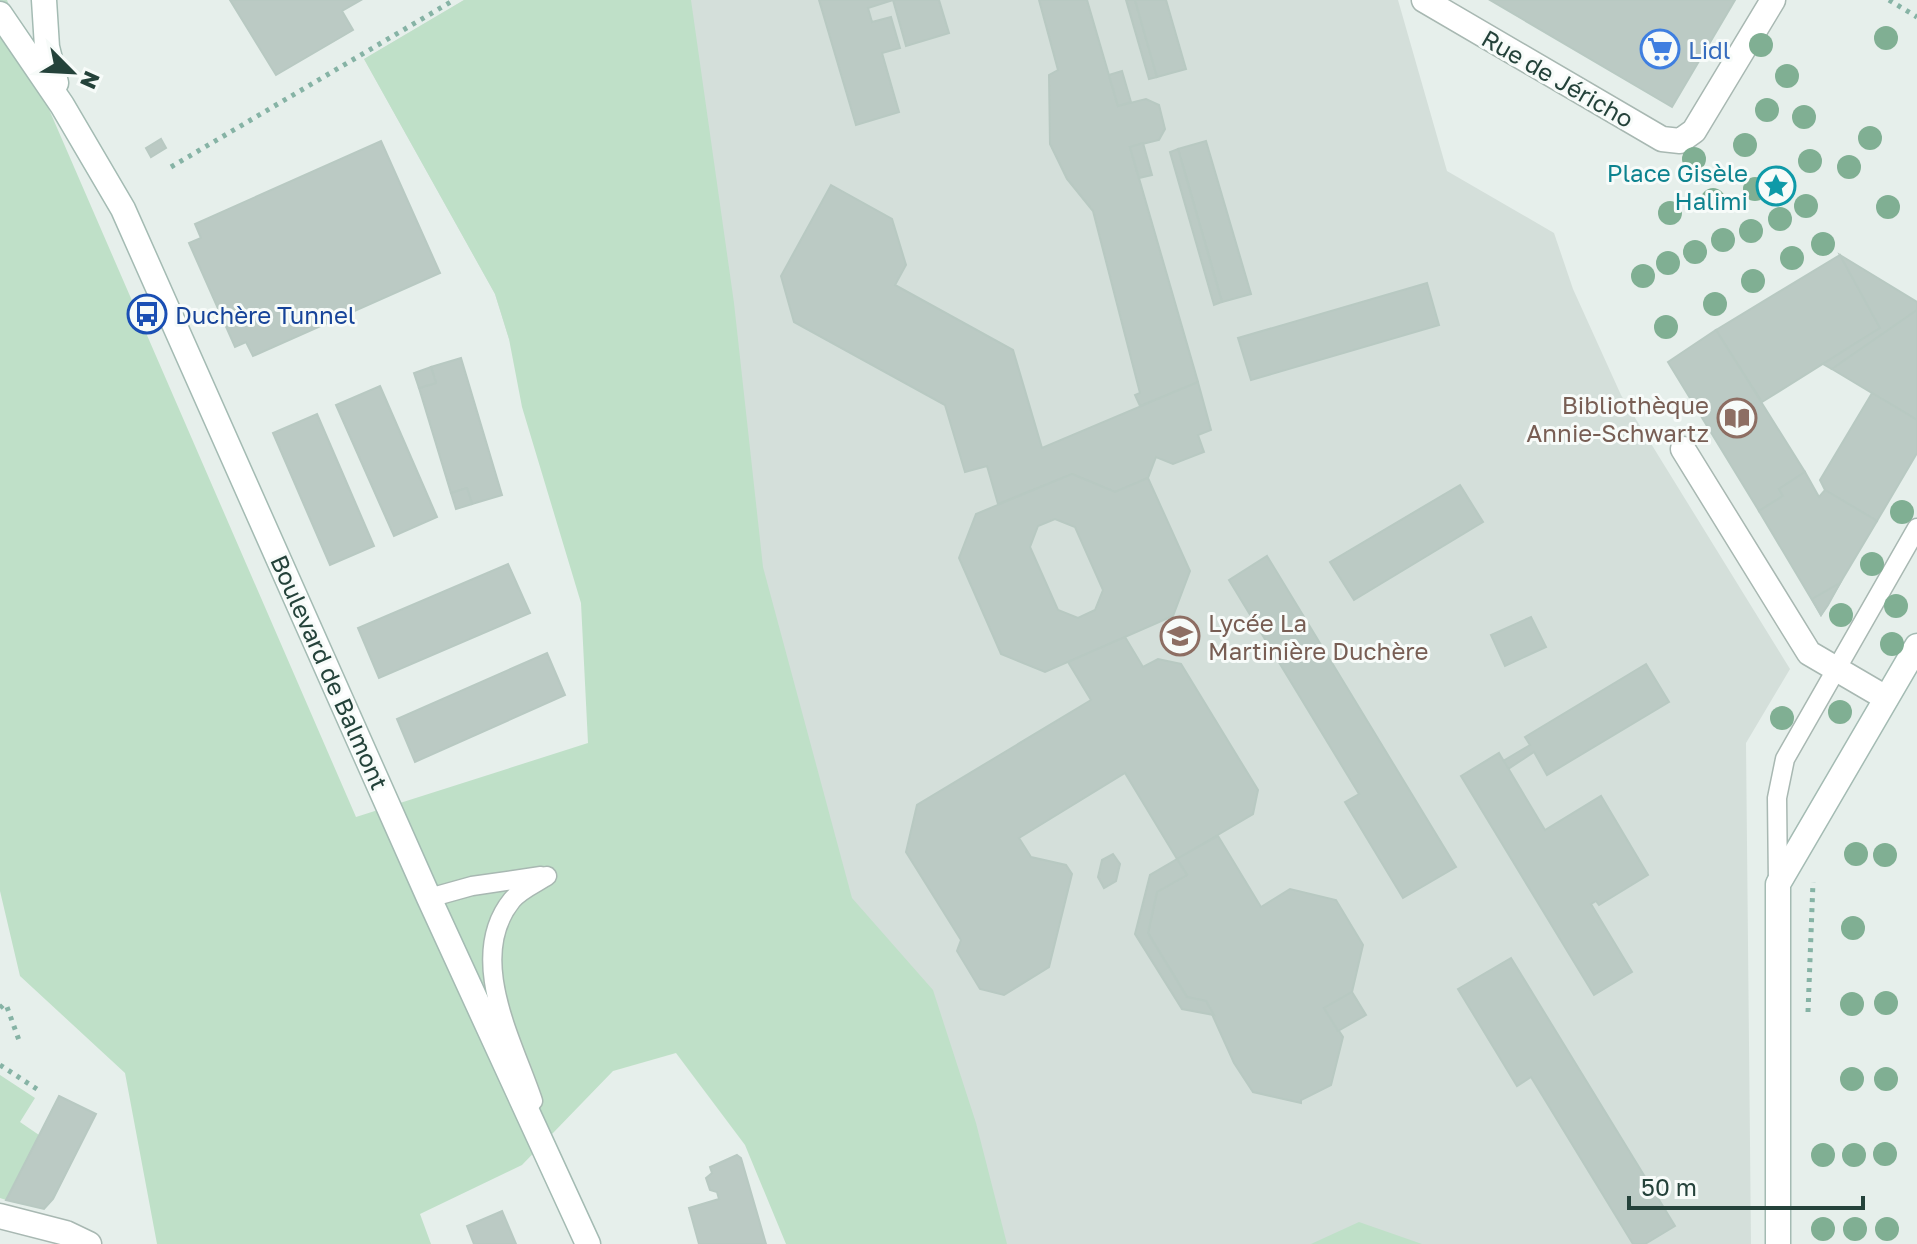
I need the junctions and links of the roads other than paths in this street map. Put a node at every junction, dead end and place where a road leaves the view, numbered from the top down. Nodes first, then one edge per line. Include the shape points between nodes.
1 (44, 0) edge
2 (1424, 0) edge
3 (1773, 0) edge
4 (0, 14) edge
5 (62, 105) junction
6 (1683, 449) dead end
7 (1917, 528) edge
8 (1917, 646) edge
9 (1834, 669) junction
10 (1886, 698) junction
11 (1778, 884) junction
12 (429, 898) junction
13 (560, 1184) junction
14 (0, 1216) edge
15 (89, 1244) edge
16 (588, 1244) edge
17 (1778, 1244) edge

1 - 5 street, Boulevard de Balmont via 47,47
2 - 3 street, Rue de Jéricho via 1662,139 1680,141 1694,131
4 - 5 street, Boulevard de Balmont
5 - 12 street, Boulevard de Balmont via 123,209
6 - 9 street via 1797,636 1809,653
7 - 9 lane
8 - 10 street
9 - 10 street
9 - 11 lane via 1778,780
10 - 11 street
11 - 17 street
12 - 13 street, Boulevard de Balmont
12 - 13 lane via 547,876 512,899 499,925 492,964 501,1011
13 - 16 street, Boulevard de Balmont
14 - 15 street

